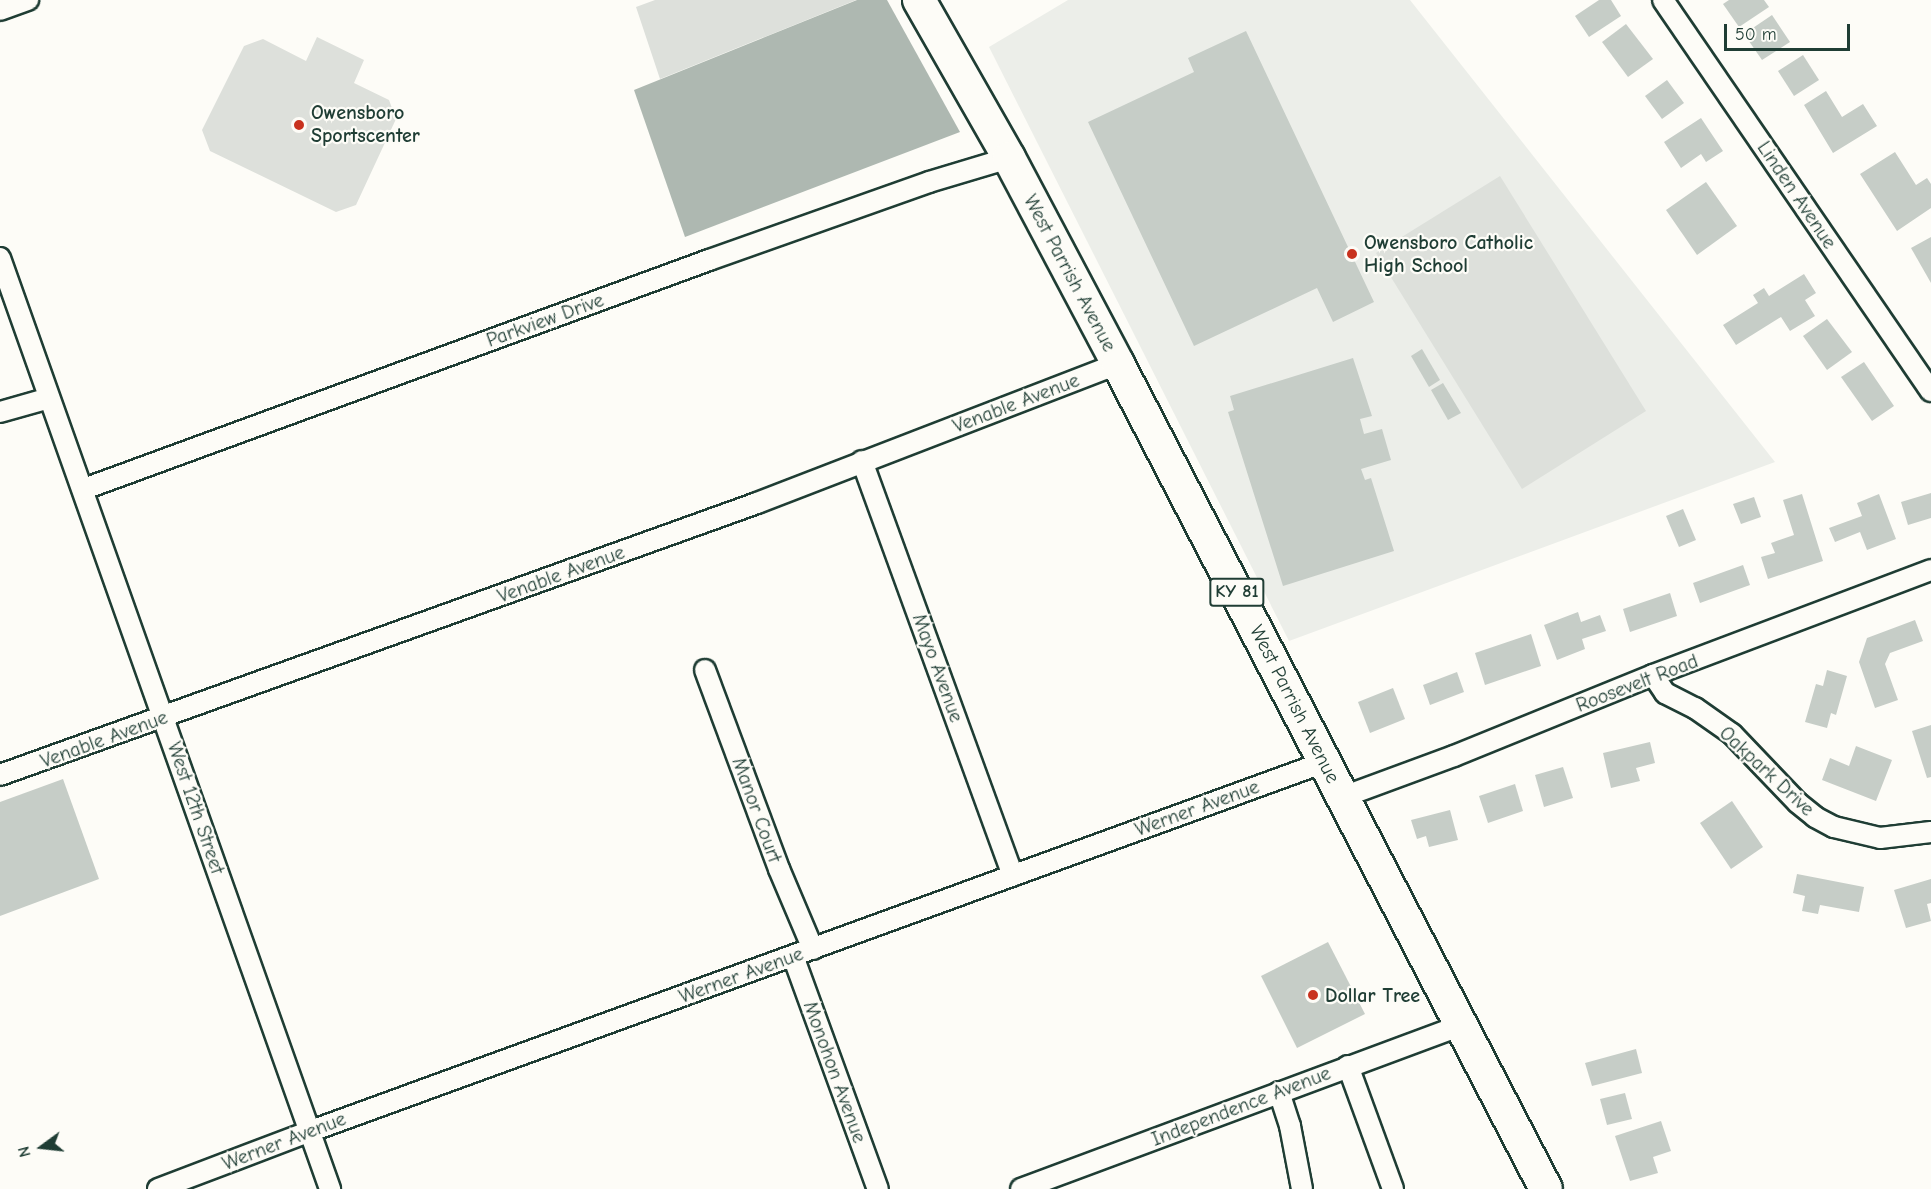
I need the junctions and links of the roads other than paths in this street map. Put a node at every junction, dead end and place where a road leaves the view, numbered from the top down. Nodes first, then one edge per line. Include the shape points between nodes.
1 (28, 0) edge
2 (919, 0) edge
3 (1662, 0) edge
4 (0, 10) edge
5 (1008, 158) junction
6 (0, 258) edge
7 (1118, 364) junction
8 (1931, 391) edge
9 (49, 398) junction
10 (0, 412) edge
11 (862, 461) junction
12 (84, 489) junction
13 (1931, 570) edge
14 (705, 670) dead end
15 (1653, 675) junction
16 (165, 717) junction
17 (1325, 762) junction
18 (0, 775) edge
19 (1343, 796) junction
20 (1931, 832) edge
21 (1013, 875) junction
22 (813, 949) junction
23 (793, 956) junction
24 (1461, 1025) junction
25 (1348, 1066) junction
26 (1279, 1092) junction
27 (311, 1131) junction
28 (158, 1189) edge
29 (330, 1189) edge
30 (878, 1189) edge
31 (1024, 1189) edge
32 (1302, 1189) edge
33 (1393, 1189) edge
34 (1546, 1189) edge

1 - 4 street
2 - 5 main road, West Parrish Avenue / KY 81
3 - 8 street, Linden Avenue
5 - 7 main road, West Parrish Avenue / KY 81
5 - 12 street, Parkview Drive via 709,260
6 - 9 street, West 12th Street
7 - 11 street, Venable Avenue
7 - 17 main road, West Parrish Avenue / KY 81
9 - 10 street
9 - 12 street, West 12th Street
11 - 16 street, Venable Avenue via 757,503
11 - 21 street, Mayo Avenue
12 - 16 street, West 12th Street
13 - 15 street, Roosevelt Road
14 - 22 street, Manor Court
15 - 19 street, Roosevelt Road via 1454,756
15 - 20 street, Oakpark Drive via 1665,693 1732,734 1815,817 1834,827 1880,838
16 - 18 street, Venable Avenue
16 - 27 street, West 12th Street
17 - 19 main road, West Parrish Avenue / KY 81
17 - 21 street, Werner Avenue
19 - 24 main road, West Parrish Avenue / KY 81
21 - 22 street, Werner Avenue
22 - 23 street, Werner Avenue
23 - 27 street, Werner Avenue
23 - 30 street, Monohon Avenue
24 - 25 street, Independence Avenue
24 - 34 main road, West Parrish Avenue / KY 81
25 - 26 street, Independence Avenue
25 - 33 street
26 - 31 street, Independence Avenue
26 - 32 street via 1290,1125
27 - 28 street, Werner Avenue
27 - 29 street, West 12th Street

